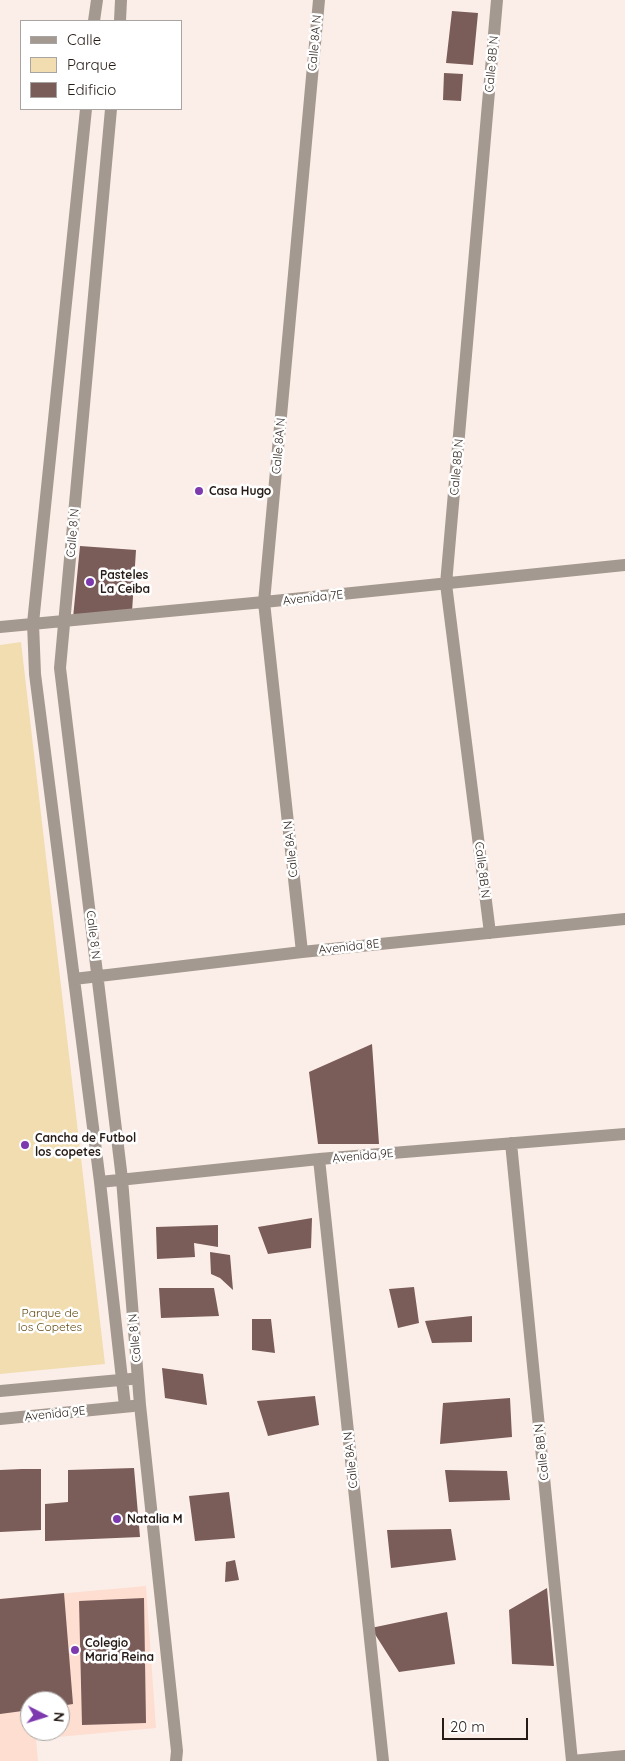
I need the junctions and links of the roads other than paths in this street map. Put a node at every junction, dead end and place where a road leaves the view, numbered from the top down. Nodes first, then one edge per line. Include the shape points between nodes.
1 (97, 0) edge
2 (122, 0) edge
3 (319, 0) edge
4 (497, 0) edge
5 (94, 20) edge
6 (120, 20) edge
7 (86, 110) edge
8 (112, 110) edge
9 (625, 565) edge
10 (446, 584) junction
11 (264, 602) junction
12 (63, 622) junction
13 (33, 623) junction
14 (0, 627) edge
15 (625, 920) edge
16 (490, 933) junction
17 (302, 952) junction
18 (98, 977) junction
19 (74, 979) junction
20 (625, 1134) edge
21 (511, 1143) junction
22 (319, 1159) junction
23 (122, 1179) junction
24 (100, 1182) junction
25 (138, 1378) junction
26 (122, 1380) junction
27 (0, 1391) edge
28 (140, 1405) junction
29 (125, 1406) junction
30 (0, 1419) edge
31 (625, 1756) edge
32 (176, 1761) edge
33 (383, 1761) edge
34 (572, 1761) edge

1 - 5 street
2 - 6 street
3 - 11 street, Calle 8A N
4 - 10 street, Calle 8B N
7 - 13 street, Calle 8 N
8 - 12 street, Calle 8 N
9 - 10 street, Avenida 7E
10 - 11 street, Avenida 7E
10 - 16 street, Calle 8B N
11 - 12 street, Avenida 7E
11 - 17 street, Calle 8A N
12 - 13 street, Avenida 7E
12 - 18 street, Calle 8 N via 60,668
13 - 14 street, Avenida 7E
13 - 19 street, Calle 8 N via 36,674
15 - 16 street, Avenida 8E
16 - 17 street, Avenida 8E
17 - 18 street, Avenida 8E
18 - 19 street, Avenida 8E
18 - 23 street, Calle 8 N
19 - 24 street, Calle 8 N
20 - 21 street, Avenida 9E
21 - 22 street, Avenida 9E
21 - 34 street, Calle 8B N
22 - 23 street, Avenida 9E
22 - 33 street, Calle 8A N
23 - 24 street, Avenida 9E
23 - 25 street, Calle 8 N
24 - 26 street, Calle 8 N
25 - 26 street
25 - 28 street, Calle 8 N
26 - 27 street
26 - 29 street, Calle 8 N
28 - 29 street, Avenida 9E
28 - 32 street, Calle 8 N
29 - 30 street, Avenida 9E
31 - 34 street

